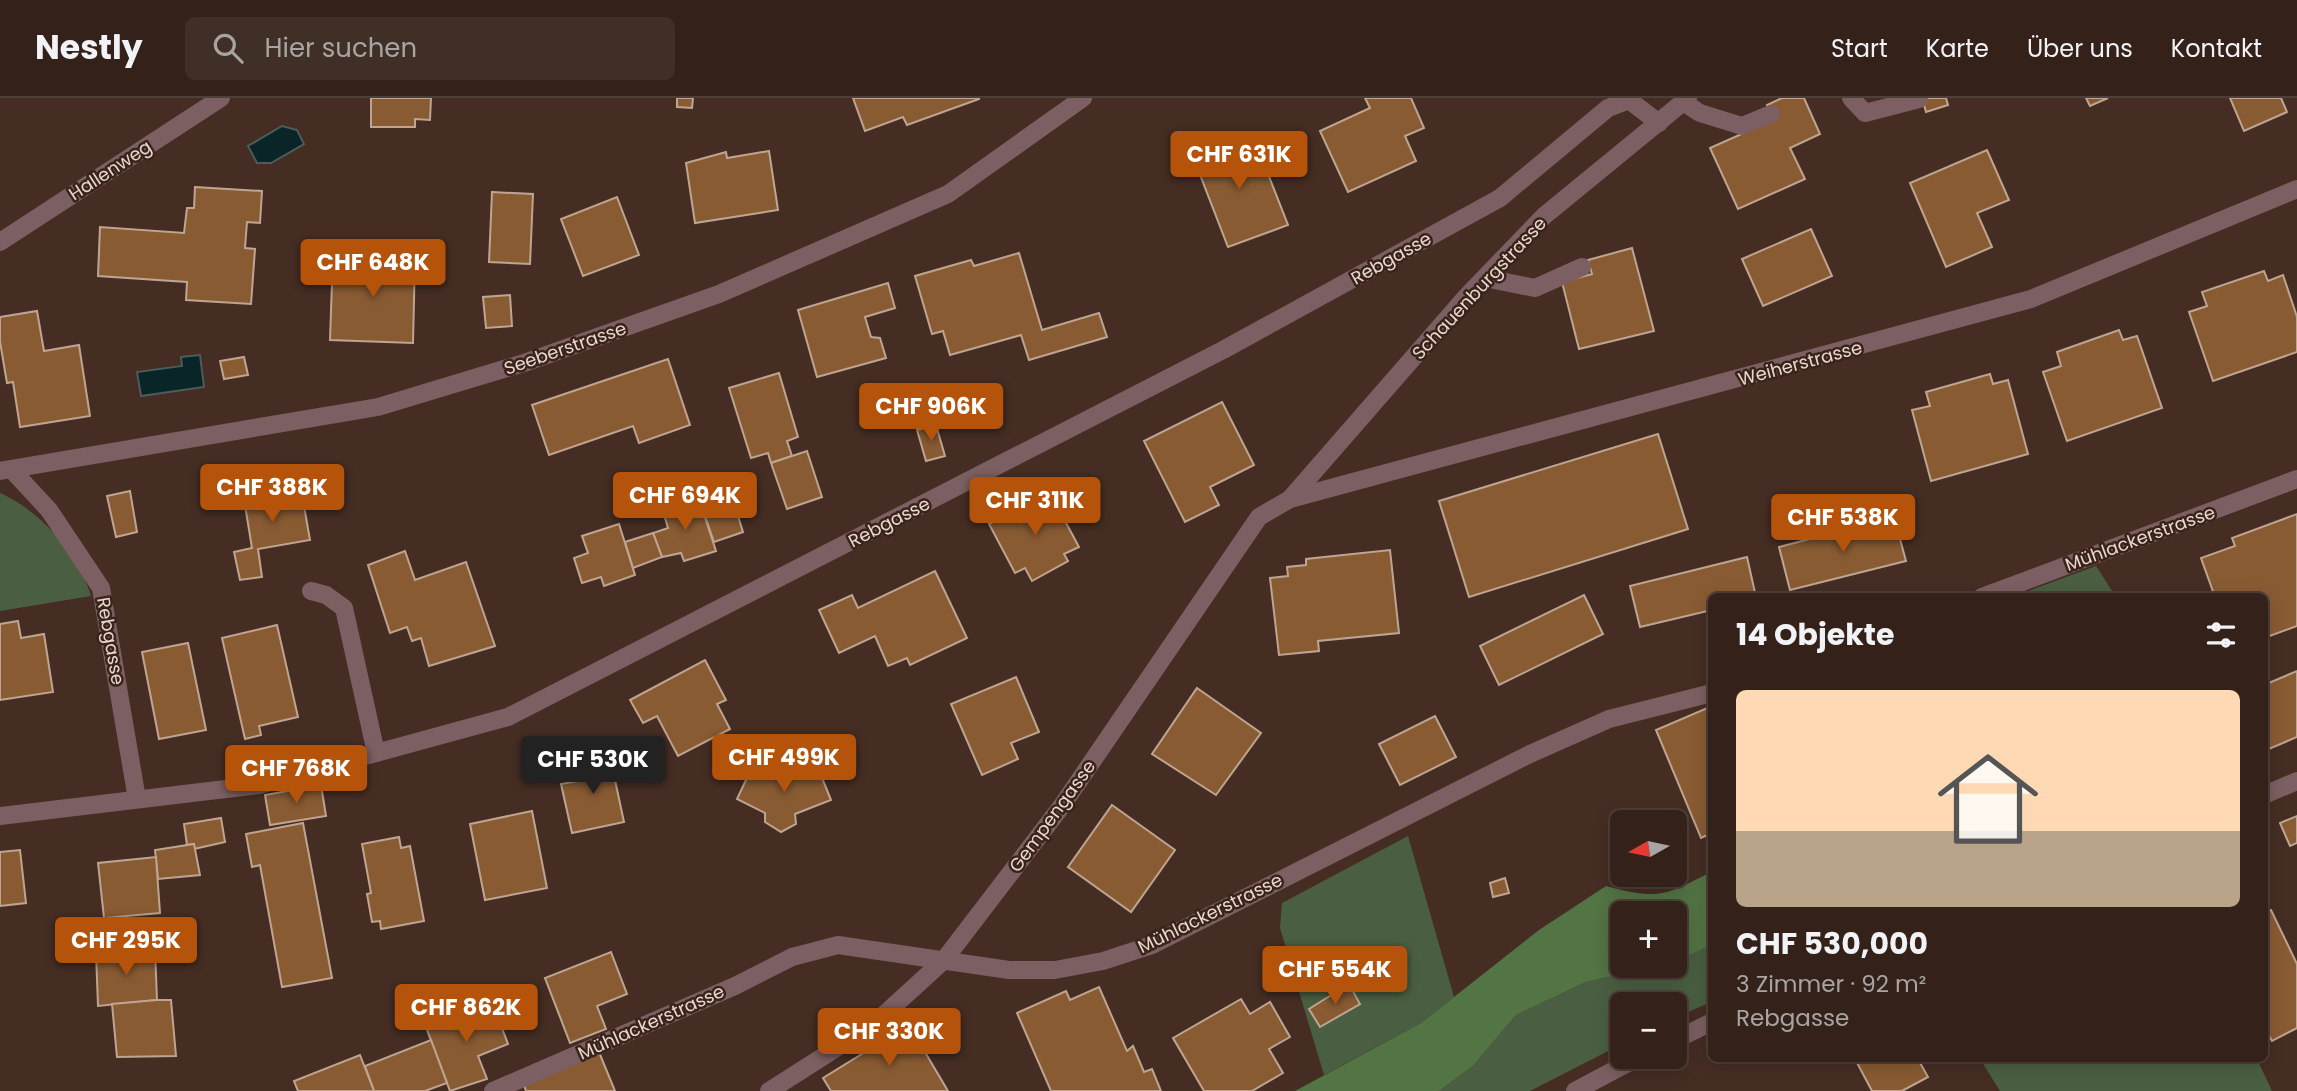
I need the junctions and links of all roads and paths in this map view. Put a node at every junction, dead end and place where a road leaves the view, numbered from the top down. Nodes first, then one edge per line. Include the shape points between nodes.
1 (221, 98) edge
2 (1083, 98) edge
3 (1850, 98) edge
4 (1919, 99) edge
5 (1686, 100) edge
6 (1771, 114) dead end
7 (1660, 123) junction
8 (2297, 189) edge
9 (0, 242) edge
10 (1582, 267) dead end
11 (1485, 278) junction
12 (6, 470) edge
13 (2297, 479) edge
14 (1290, 499) junction
15 (311, 591) dead end
16 (1993, 593) edge
17 (1708, 694) edge
18 (376, 753) junction
19 (2297, 781) edge
20 (2268, 793) edge
21 (137, 799) junction
22 (0, 816) edge
23 (944, 960) junction
24 (1708, 1023) edge
25 (1687, 1034) edge
26 (1616, 1069) edge
27 (494, 1091) edge
28 (769, 1091) edge
29 (1575, 1091) edge

1 - 9 street, Hallenweg
2 - 12 street, Seeberstrasse via 948,194 719,294 524,363 378,407
3 - 4 street via 1865,113
5 - 6 street via 1700,113 1742,127
5 - 7 street, Schauenburgstrasse
7 - 11 street, Schauenburgstrasse via 1544,216
7 - 18 street, Rebgasse via 1629,100 1608,108 1500,198 1223,350 508,717
8 - 14 street, Weiherstrasse via 2031,299
10 - 11 street via 1535,288
11 - 14 street, Schauenburgstrasse
12 - 21 street, Rebgasse via 49,510 101,588
13 - 16 street, Mühlackerstrasse
14 - 23 street, Gempengasse via 1259,517 1061,807
15 - 18 street via 344,608
17 - 23 street, Mühlackerstrasse via 1609,719 1530,754 1152,945 1055,970 1009,970
18 - 21 street, Rebgasse via 259,785
19 - 20 street
21 - 22 street, Rebgasse
23 - 27 street, Mühlackerstrasse via 838,945 792,957
23 - 28 street, Gempengasse via 874,1024
24 - 25 street
26 - 29 street

